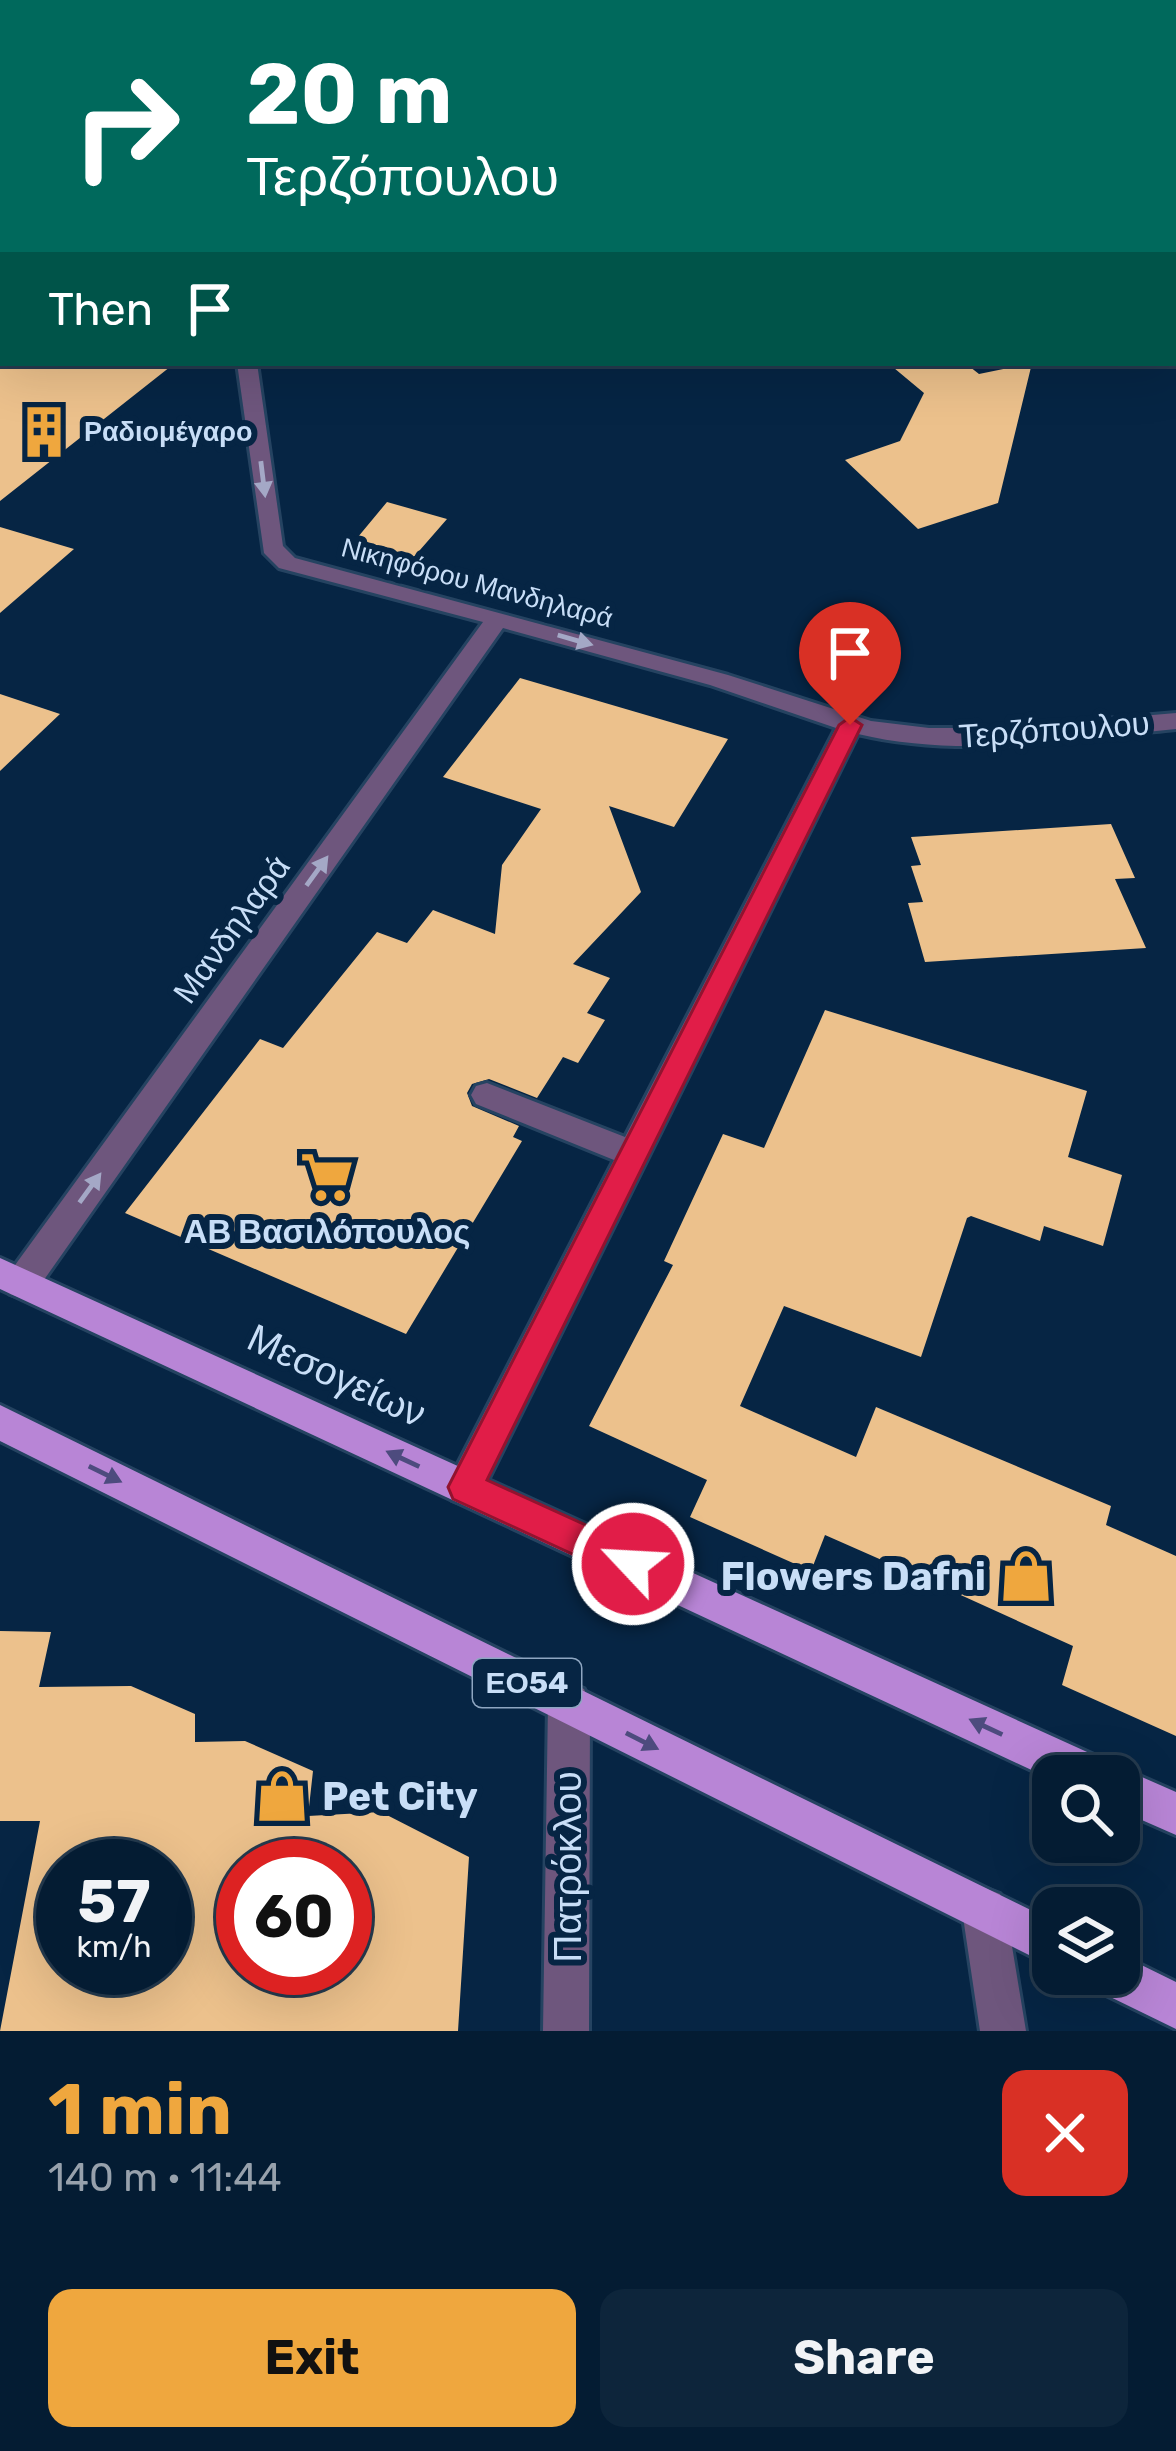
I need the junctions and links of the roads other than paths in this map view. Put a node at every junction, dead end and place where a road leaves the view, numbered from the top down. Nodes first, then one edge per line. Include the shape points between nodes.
1 (247, 366) edge
2 (498, 618) junction
3 (1176, 721) edge
4 (850, 725) junction
5 (487, 1095) dead end
6 (634, 1154) junction
7 (11, 1278) edge
8 (0, 1421) edge
9 (465, 1487) junction
10 (569, 1704) junction
11 (1047, 1755) edge
12 (1140, 1798) edge
13 (1176, 1814) edge
14 (984, 1910) junction
15 (1032, 1934) edge
16 (1140, 1988) edge
17 (1176, 2006) edge
18 (566, 2031) edge
19 (1003, 2031) edge

1 -> 2 street, Νικηφόρου Μανδηλαρά via 277,557
2 -> 4 street, Νικηφόρου Μανδηλαρά
7 -> 2 street, Μανδηλαρά
3 - 4 street, Τερζόπουλου via 957,738
4 - 6 street
5 - 6 street
6 - 9 street
9 -> 7 main road, Μεσογείων
8 -> 10 main road, ΕΟ54
11 -> 9 main road, Μεσογείων
10 -> 14 main road, ΕΟ54
10 - 18 street, Πατρόκλου
12 - 13 main road
14 - 15 main road, ΕΟ54
14 - 19 street
16 - 17 main road

